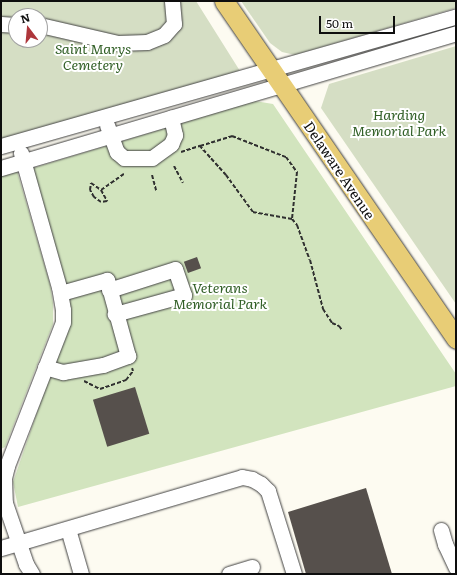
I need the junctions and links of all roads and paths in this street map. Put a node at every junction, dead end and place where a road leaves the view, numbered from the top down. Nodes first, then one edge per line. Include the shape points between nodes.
1 (172, 1) edge
2 (224, 1) edge
3 (456, 16) edge
4 (48, 28) edge
5 (456, 33) edge
6 (275, 76) junction
7 (104, 117) junction
8 (171, 117) junction
9 (111, 135) junction
10 (17, 141) junction
11 (1, 146) edge
12 (200, 146) junction
13 (182, 152) dead end
14 (23, 161) junction
15 (174, 166) dead end
16 (1, 168) edge
17 (124, 174) dead end
18 (152, 175) dead end
19 (183, 183) dead end
20 (101, 190) junction
21 (156, 190) dead end
22 (292, 219) junction
23 (109, 290) junction
24 (60, 293) junction
25 (115, 314) junction
26 (342, 330) dead end
27 (456, 339) edge
28 (128, 356) junction
29 (45, 367) junction
30 (73, 370) junction
31 (68, 529) junction
32 (441, 530) dead end
33 (19, 543) junction
34 (1, 548) edge
35 (252, 567) dead end
36 (456, 568) edge
37 (32, 574) edge
38 (81, 574) edge
39 (229, 574) edge
40 (294, 574) edge

1 - 4 street via 174,24 164,35 147,42 118,43
2 - 6 main road, Delaware Avenue
3 - 6 street
5 - 6 street
6 - 7 street
6 - 8 street
6 - 27 main road, Delaware Avenue
7 - 9 street
7 - 10 street
8 - 9 street
8 - 9 street via 175,135 171,144 152,158 124,158 117,152
9 - 14 street
10 - 11 street
10 - 14 street
12 - 13 path
12 - 22 path via 226,175 253,212
12 - 22 path via 232,136 286,157 297,172
14 - 16 street
14 - 24 street
15 - 19 path
17 - 20 path
18 - 21 path
20 - 20 path via 91,183 90,190 94,197 101,202 107,202
22 - 26 path via 298,225 323,309 332,323
23 - 24 street via 107,280
23 - 25 street
23 - 25 street via 175,269 184,295
24 - 29 street via 63,322
25 - 28 street
28 - 30 street via 103,365
28 - 30 path via 133,371 126,380 100,389 88,384
29 - 30 street via 63,372
29 - 33 street via 4,478 5,503
31 - 33 street
31 - 38 street
31 - 40 street via 242,477 252,479 268,491
32 - 36 street
33 - 34 street
33 - 37 street
35 - 39 street

